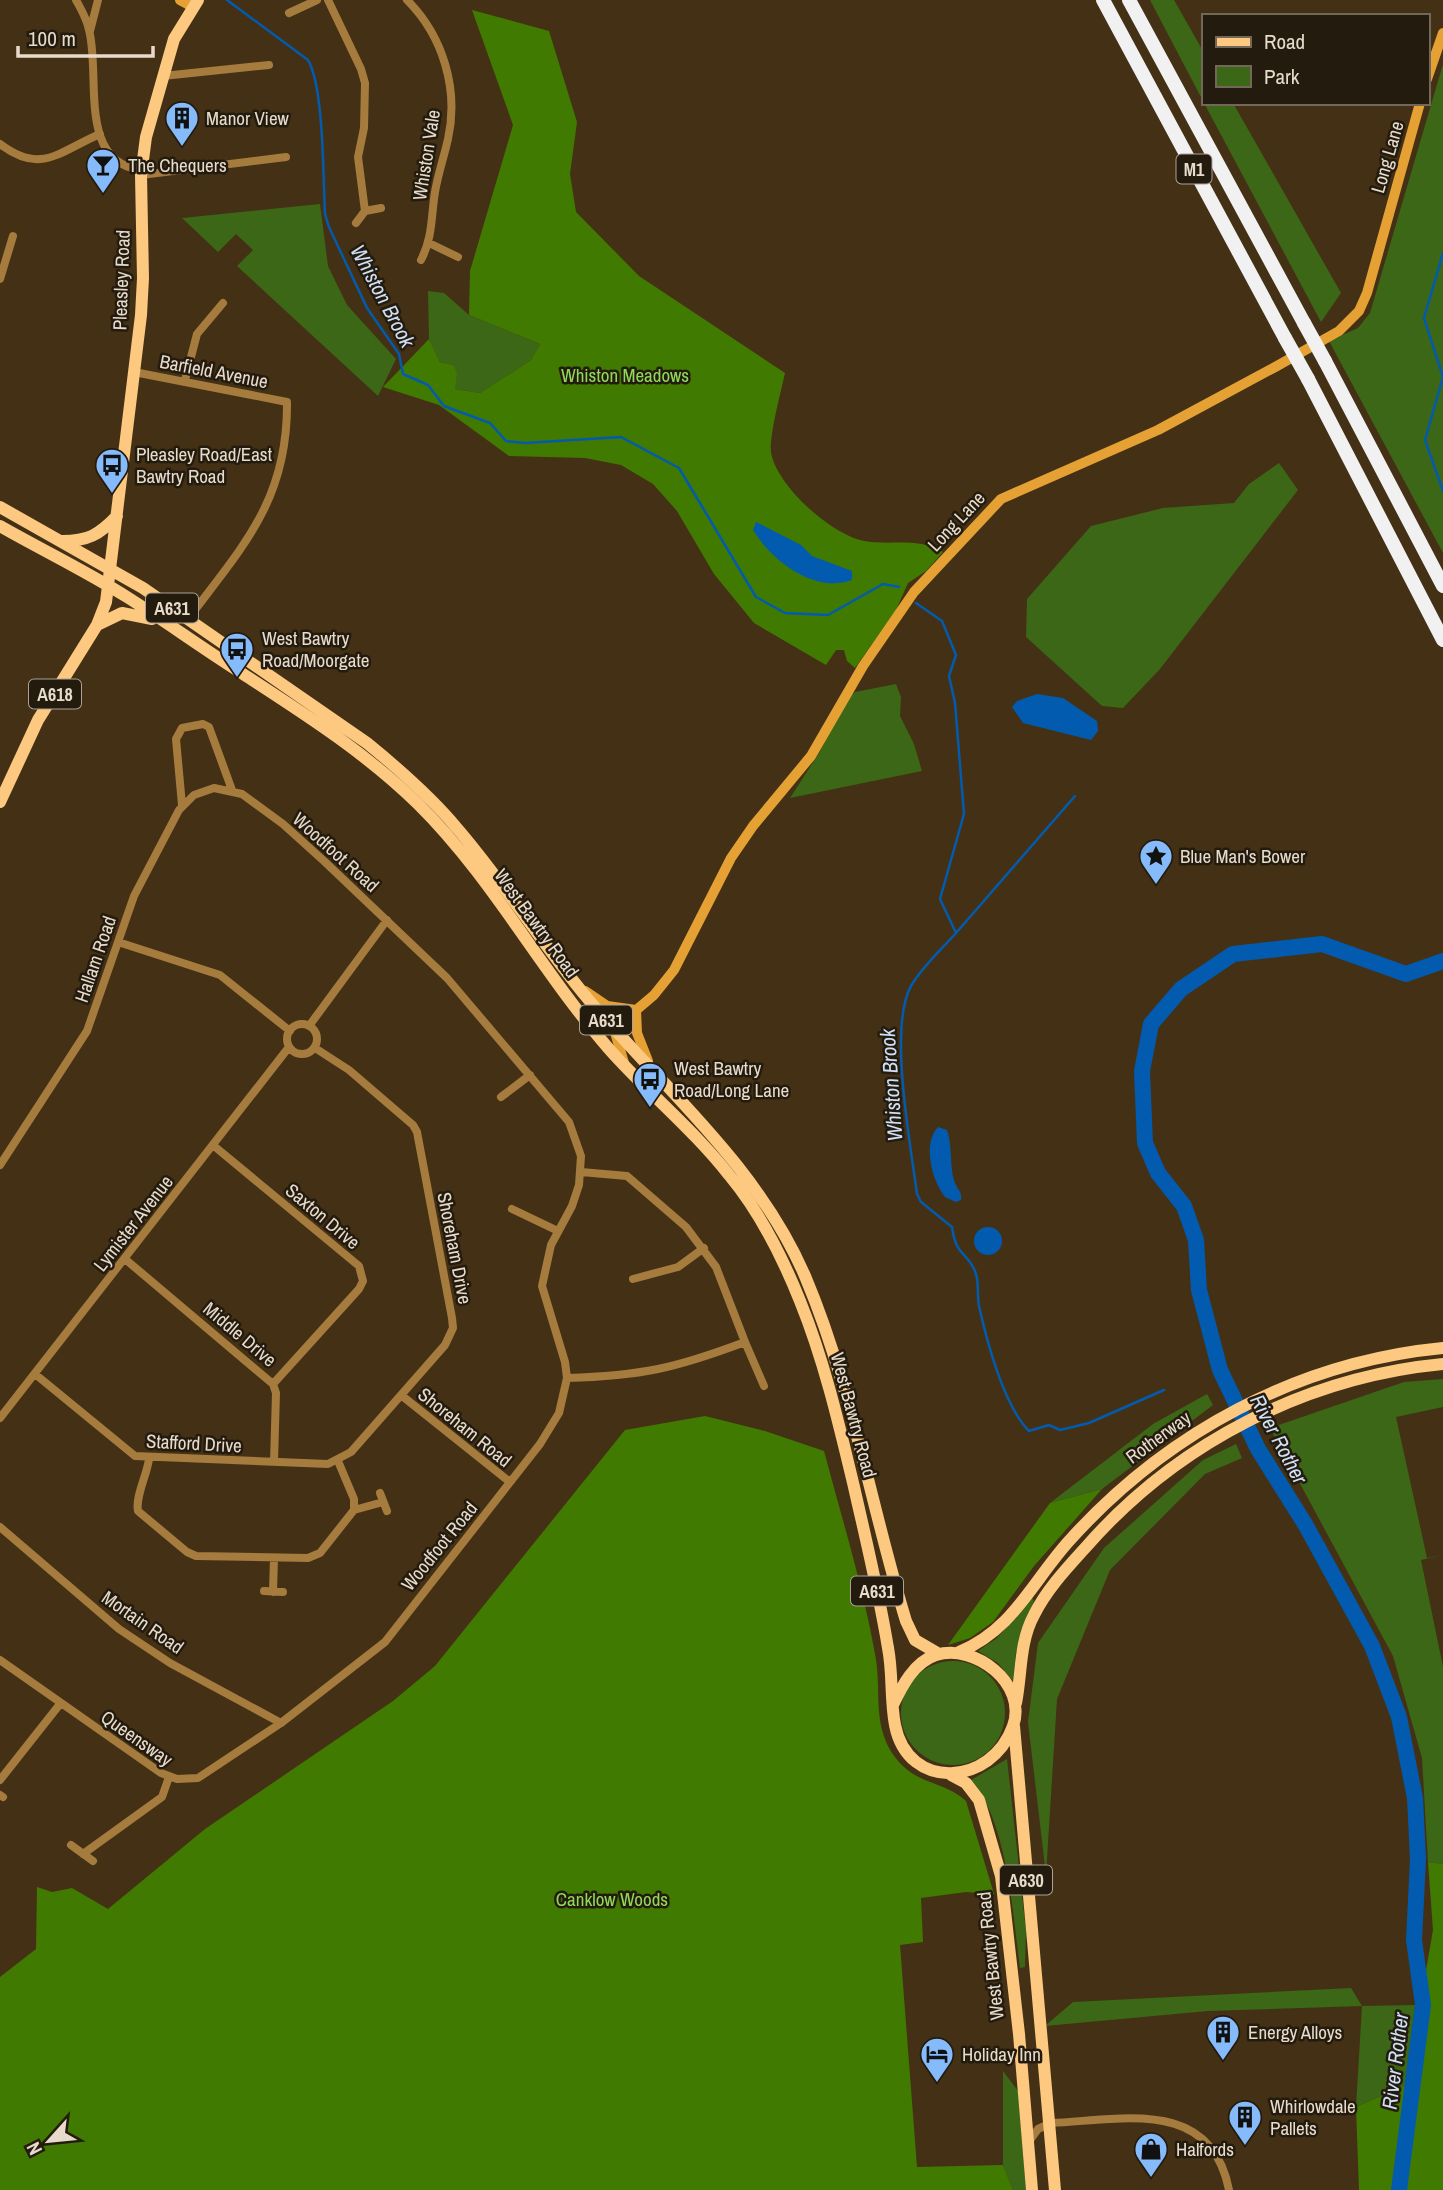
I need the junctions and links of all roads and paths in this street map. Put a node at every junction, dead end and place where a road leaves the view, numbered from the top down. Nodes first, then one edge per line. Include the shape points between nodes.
1 (76, 0) edge
2 (98, 0) edge
3 (180, 0) edge
4 (317, 0) edge
5 (328, 0) edge
6 (407, 0) edge
7 (1103, 0) edge
8 (1129, 0) edge
9 (195, 3) edge
10 (289, 13) dead end
11 (90, 31) junction
12 (1443, 33) edge
13 (270, 65) dead end
14 (1429, 73) edge
15 (163, 76) junction
16 (1419, 105) edge
17 (100, 134) junction
18 (0, 144) edge
19 (286, 157) dead end
20 (141, 172) junction
21 (381, 208) dead end
22 (365, 211) junction
23 (356, 223) dead end
24 (13, 236) dead end
25 (429, 243) junction
26 (458, 257) dead end
27 (421, 260) dead end
28 (0, 279) edge
29 (223, 303) dead end
30 (134, 372) junction
31 (184, 380) junction
32 (0, 507) edge
33 (117, 516) junction
34 (0, 526) edge
35 (62, 541) junction
36 (112, 571) junction
37 (109, 586) junction
38 (1443, 586) edge
39 (188, 619) junction
40 (163, 622) junction
41 (97, 625) junction
42 (1443, 640) edge
43 (232, 790) junction
44 (0, 802) edge
45 (182, 805) junction
46 (387, 920) junction
47 (118, 942) junction
48 (578, 985) junction
49 (636, 1010) junction
50 (309, 1026) junction
51 (614, 1029) junction
52 (290, 1031) junction
53 (289, 1047) junction
54 (315, 1048) junction
55 (652, 1069) junction
56 (632, 1073) junction
57 (530, 1075) junction
58 (501, 1097) dead end
59 (214, 1146) junction
60 (0, 1165) edge
61 (581, 1172) junction
62 (512, 1209) dead end
63 (558, 1231) junction
64 (704, 1248) junction
65 (125, 1259) junction
66 (633, 1279) dead end
67 (745, 1342) junction
68 (1443, 1348) edge
69 (1443, 1364) edge
70 (34, 1374) junction
71 (567, 1378) junction
72 (273, 1384) junction
73 (764, 1385) dead end
74 (401, 1395) junction
75 (0, 1418) edge
76 (149, 1459) junction
77 (338, 1461) junction
78 (274, 1462) junction
79 (510, 1482) junction
80 (355, 1510) junction
81 (387, 1511) dead end
82 (0, 1527) edge
83 (888, 1555) junction
84 (274, 1558) junction
85 (876, 1583) junction
86 (273, 1592) dead end
87 (939, 1654) junction
88 (955, 1654) junction
89 (0, 1660) edge
90 (60, 1704) junction
91 (893, 1705) junction
92 (1014, 1709) junction
93 (281, 1723) junction
94 (1014, 1725) junction
95 (951, 1775) junction
96 (170, 1777) junction
97 (0, 1780) edge
98 (71, 1845) dead end
99 (83, 1854) junction
100 (93, 1861) dead end
101 (1051, 2123) junction
102 (1028, 2144) junction
103 (1032, 2190) edge
104 (1055, 2190) edge
105 (1229, 2190) edge

1 - 11 street
2 - 11 street
3 - 9 street
4 - 10 street
5 - 22 street via 365,83 358,158
6 - 25 street, Whiston Vale via 436,40 451,99 449,137 435,189
7 - 42 highway, M1, bridge
8 - 38 highway, M1, bridge
9 - 15 main road, Pleasley Road / A618 via 174,39
11 - 17 street
12 - 14 street
13 - 15 street
15 - 20 main road, Pleasley Road / A618
16 - 49 street, Long Lane via 1359,311 1339,331 1277,366 1158,430 1001,499 982,516 914,592 863,666 811,756 753,825 732,858 674,970
17 - 18 street via 31,162
17 - 20 street via 110,157
19 - 20 street
20 - 30 main road, Pleasley Road / A618 via 144,278
21 - 22 street
22 - 23 street
24 - 28 street
25 - 26 street
25 - 27 street, Whiston Vale
29 - 31 street via 197,334
30 - 31 street, Barfield Avenue
30 - 33 main road, Pleasley Road / A618
31 - 39 street, Barfield Avenue via 288,402 281,460 263,517
32 - 35 main road, A631
33 - 35 main road via 87,540
33 - 36 main road, Pleasley Road / A618
34 - 37 main road, A631
35 - 36 main road, A631
36 - 37 main road, A618
36 - 39 main road, West Bawtry Road / A631
37 - 40 main road, West Bawtry Road / A631
37 - 41 main road, A618
39 - 48 main road, West Bawtry Road / A631 via 399,769 456,827
40 - 41 main road via 122,613
40 - 56 main road, West Bawtry Road / A631 via 334,733 422,807 476,872 573,1007
41 - 44 main road, A618 via 38,720
43 - 45 street via 204,791
43 - 45 street via 209,727 183,728 176,739
43 - 46 street, Woodfoot Road via 284,824
45 - 47 street, Hallam Road via 134,896
46 - 50 street
46 - 57 street, Woodfoot Road via 447,978
47 - 52 street via 228,979
47 - 60 street, Hallam Road via 87,1031
48 - 49 street, A631 via 607,1006
48 - 51 main road, West Bawtry Road / A631
49 - 51 street, Long Lane
49 - 55 street via 639,1043
50 - 52 street via 298,1025
50 - 54 street via 317,1035
51 - 55 main road, West Bawtry Road / A631
51 - 56 street, A631
52 - 53 street
53 - 54 street via 302,1054
53 - 59 street, Lymister Avenue
54 - 74 street, Shoreham Drive via 349,1070 417,1132 453,1328
55 - 83 main road, West Bawtry Road / A631 via 737,1163 791,1247 834,1357
56 - 85 main road, West Bawtry Road / A631 via 730,1176 777,1248 823,1368
57 - 58 street
57 - 61 street, Woodfoot Road via 569,1122 581,1156
59 - 65 street, Lymister Avenue
59 - 72 street, Saxton Drive via 362,1273 359,1289
61 - 63 street, Woodfoot Road via 572,1206
61 - 64 street via 627,1176
62 - 63 street
63 - 71 street, Woodfoot Road via 544,1265 542,1286
64 - 66 street via 678,1268
64 - 67 street via 725,1285
65 - 70 street, Lymister Avenue
65 - 72 street, Middle Drive
67 - 71 street via 657,1372
67 - 73 street
68 - 88 main road, Rotherway via 1326,1371 1218,1419 1162,1455 1112,1496 1068,1542 999,1630
69 - 92 main road, Rotherway via 1376,1373 1260,1414 1140,1492 1102,1528 1044,1598 1023,1645
70 - 75 street, Lymister Avenue
70 - 76 street, Stafford Drive via 127,1451
71 - 79 street, Woodfoot Road via 552,1427
72 - 78 street, Middle Drive
74 - 77 street, Shoreham Drive
74 - 79 street, Shoreham Road
76 - 78 street, Stafford Drive
76 - 84 street via 137,1500 142,1517 192,1555
77 - 78 street, Stafford Drive
77 - 80 street
79 - 93 street, Woodfoot Road via 384,1642
80 - 81 street via 381,1498
80 - 84 street via 315,1557
82 - 93 street, Mortain Road via 119,1629 170,1663
83 - 85 main road, A631 via 881,1562
83 - 87 main road, West Bawtry Road / A631 via 910,1632
84 - 86 street
85 - 91 main road, West Bawtry Road / A631 via 892,1672
87 - 88 main road
87 - 91 main road via 914,1671
88 - 92 main road via 981,1659 996,1671 1009,1688
89 - 90 street, Queensway
90 - 96 street, Queensway
90 - 97 street
91 - 95 main road via 898,1735 908,1753 925,1767
92 - 94 main road
93 - 96 street, Woodfoot Road via 198,1778
94 - 95 main road via 995,1756 967,1773
94 - 101 main road, A630
95 - 102 main road, West Bawtry Road / A630 via 966,1783 979,1800 1001,1876
96 - 99 street, Queensway via 162,1797
98 - 99 street
99 - 100 street
101 - 102 street via 1038,2129
101 - 104 main road, A630
101 - 105 street via 1152,2119 1178,2123 1213,2147 1225,2169
102 - 103 main road, West Bawtry Road / A630

